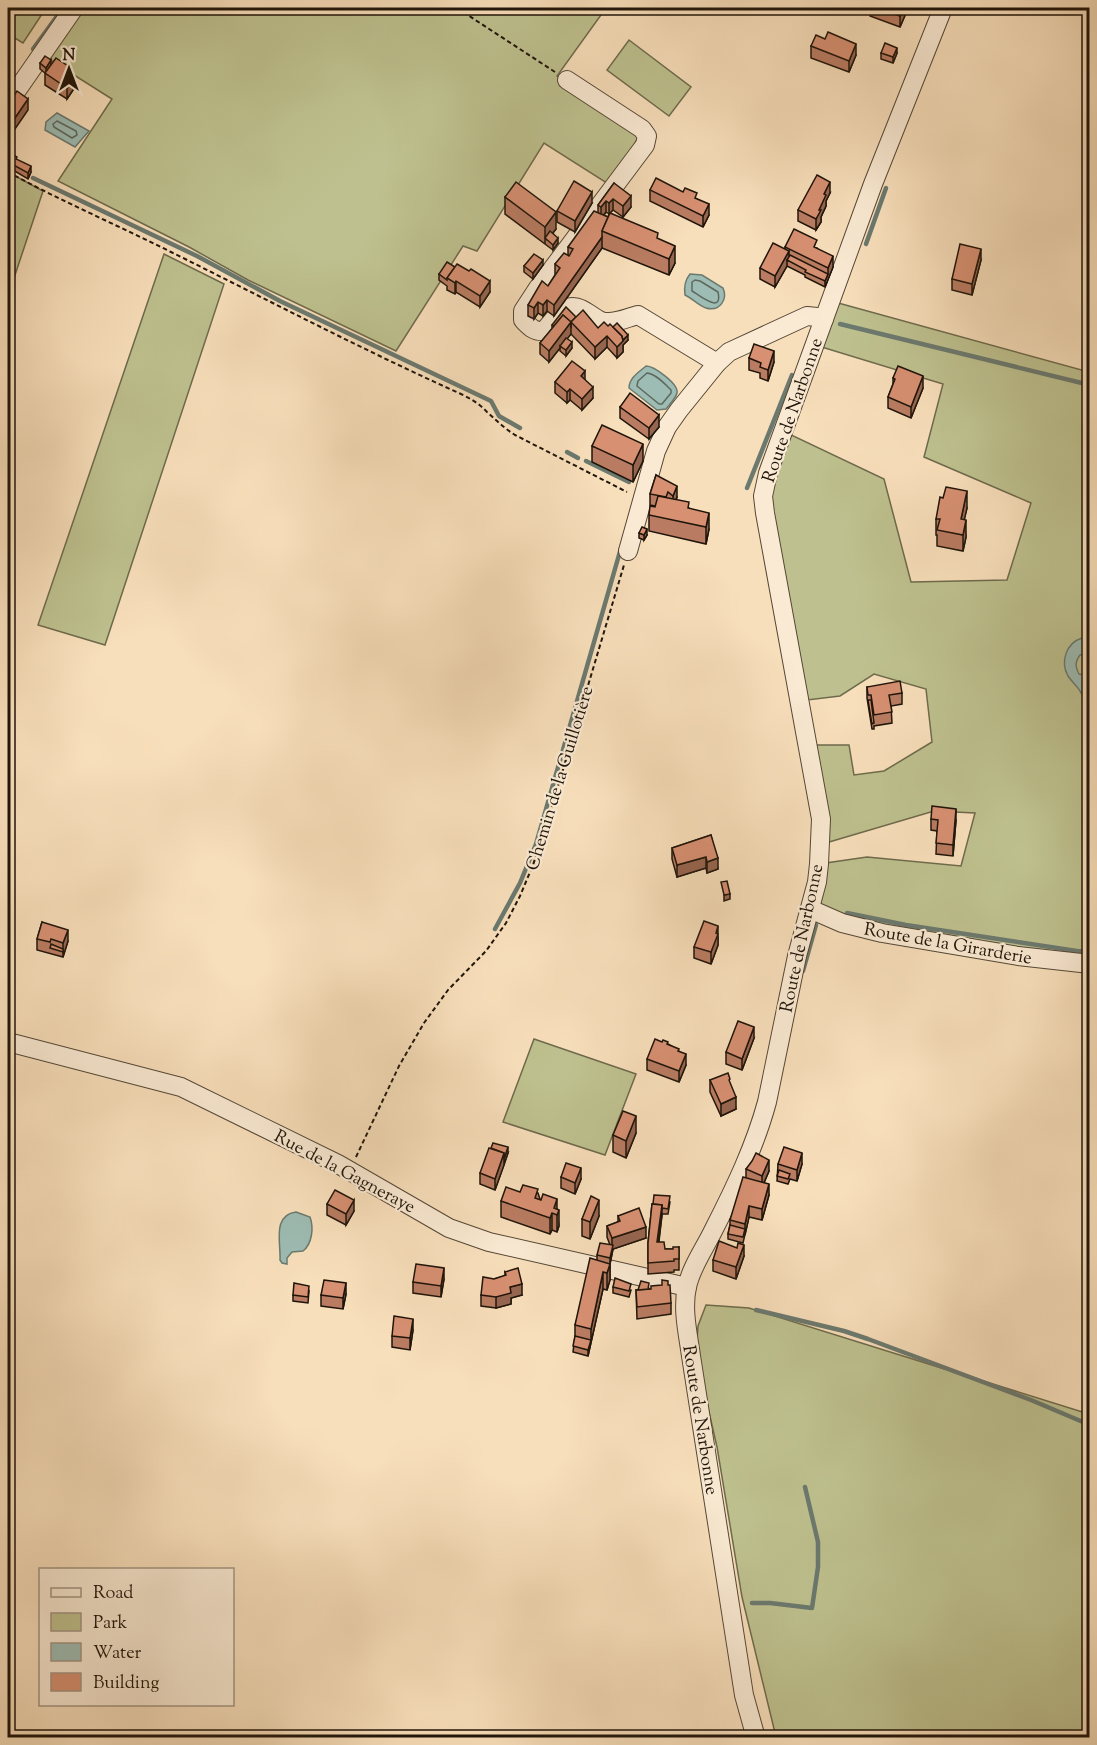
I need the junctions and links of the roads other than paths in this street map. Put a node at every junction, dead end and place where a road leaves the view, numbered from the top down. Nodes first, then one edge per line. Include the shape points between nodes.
1 (74, 8) edge
2 (943, 8) edge
3 (567, 80) road end
4 (8, 103) edge
5 (824, 319) junction
6 (717, 363) junction
7 (628, 551) road end
8 (810, 909) junction
9 (1089, 964) edge
10 (8, 1042) edge
11 (687, 1287) junction
12 (756, 1737) edge

1 - 4 street
2 - 5 street, Route de Narbonne
3 - 6 street via 642,129 645,145 538,288 523,311 523,320 532,329 544,331 569,306 608,322 638,315
5 - 6 street via 807,316 729,352
5 - 8 street, Route de Narbonne via 768,473 764,496 820,819 817,882
6 - 7 street via 667,427 656,451
8 - 9 street, Route de la Girarderie via 842,923 882,933
8 - 11 street, Route de Narbonne via 757,1136
10 - 11 street, Rue de la Gagneraye via 181,1087 350,1171 449,1228 489,1242
11 - 12 street, Route de Narbonne via 687,1329 744,1695

